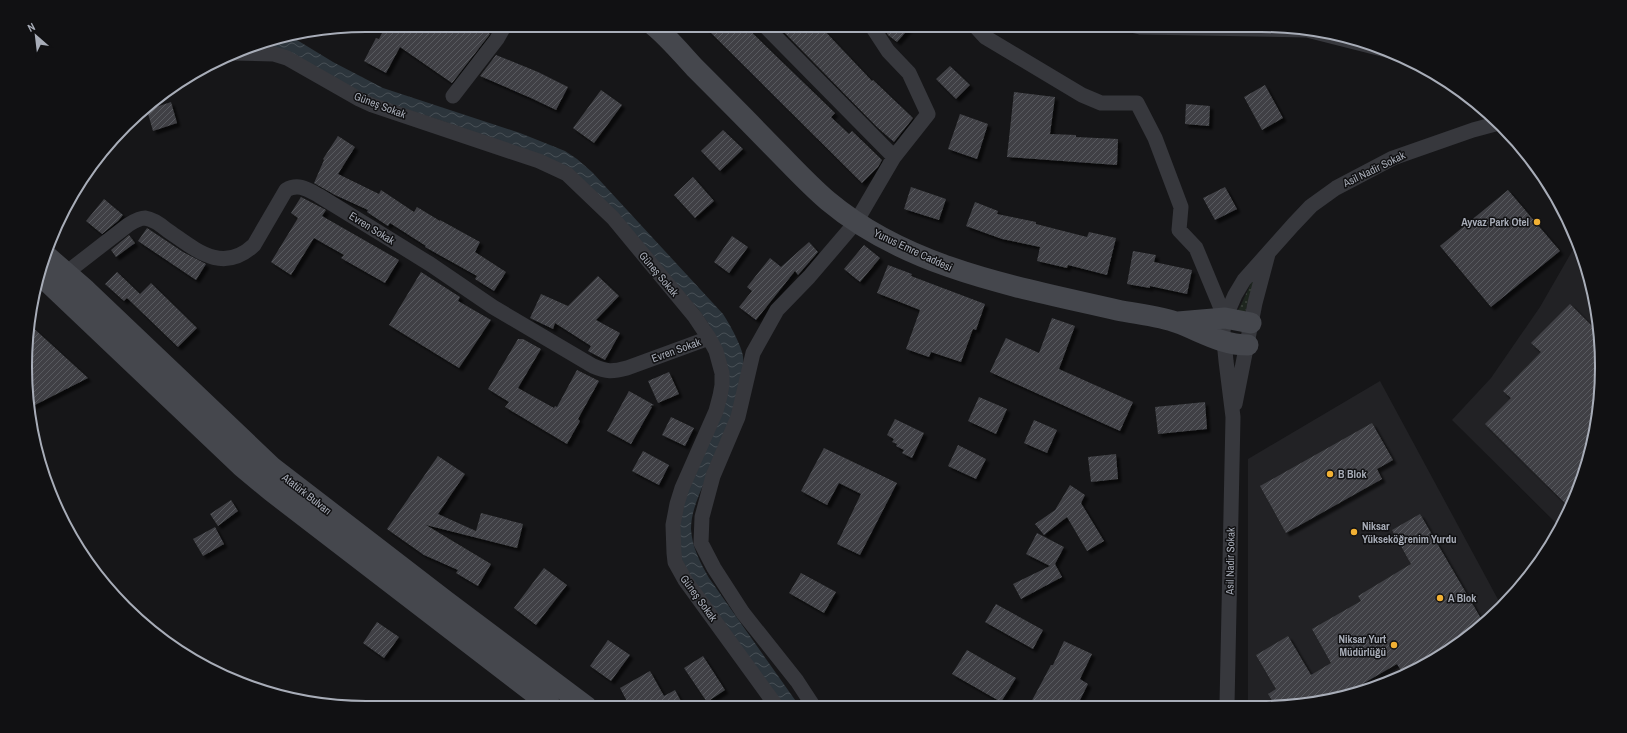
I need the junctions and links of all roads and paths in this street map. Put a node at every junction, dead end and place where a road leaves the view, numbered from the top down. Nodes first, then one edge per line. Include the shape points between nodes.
1 (501, 32) edge
2 (666, 32) edge
3 (771, 32) edge
4 (876, 32) edge
5 (980, 32) edge
6 (249, 53) edge
7 (453, 96) dead end
8 (1492, 125) edge
9 (894, 157) junction
10 (856, 222) junction
11 (1270, 250) junction
12 (50, 259) edge
13 (66, 273) junction
14 (44, 278) edge
15 (1225, 318) junction
16 (1177, 322) junction
17 (1251, 323) junction
18 (709, 338) junction
19 (1224, 342) junction
20 (1248, 345) junction
21 (1233, 417) junction
22 (544, 701) edge
23 (579, 701) edge
24 (773, 701) edge
25 (810, 701) edge
26 (1227, 701) edge

1 - 7 street
2 - 10 main road, Yunus Emre Caddesi via 693,66 790,164 828,201
3 - 9 street
4 - 9 street via 888,51 909,73 928,114
5 - 15 street via 1082,95 1101,103 1137,103 1155,138 1181,207 1179,230 1196,248
6 - 18 street, Güneş Sokak via 274,54 287,58 359,99 532,159 567,174 613,218 695,317
8 - 11 street, Asil Nadir Sokak via 1393,158 1348,182 1311,206
9 - 10 street
10 - 16 main road, Yunus Emre Caddesi via 889,241 954,269 1005,284
10 - 25 street via 777,310 753,352 738,417 713,476 702,517 701,542 714,568 743,613
11 - 15 street, Asil Nadir Sokak via 1244,280
11 - 17 street, Asil Nadir Sokak
12 - 13 main road, Atatürk Bulvarı
13 - 18 street, Evren Sokak via 128,224 146,218 200,252 214,258 237,257 254,245 286,190 292,186 300,186 318,194 430,264 493,307 605,371 627,368
13 - 23 main road, Atatürk Bulvarı via 272,467
14 - 22 main road, Atatürk Bulvarı via 271,491
15 - 16 main road, Yunus Emre Caddesi
15 - 17 main road, Yunus Emre Caddesi
15 - 19 street, Asil Nadir Sokak
16 - 19 main road, Yunus Emre Caddesi
17 - 20 street, Asil Nadir Sokak
18 - 24 street, Güneş Sokak via 720,361 722,385 716,411 677,504 673,525 675,562 685,580
19 - 20 main road, Yunus Emre Caddesi
19 - 21 street, Asil Nadir Sokak
20 - 21 street, Asil Nadir Sokak
21 - 26 street, Asil Nadir Sokak

